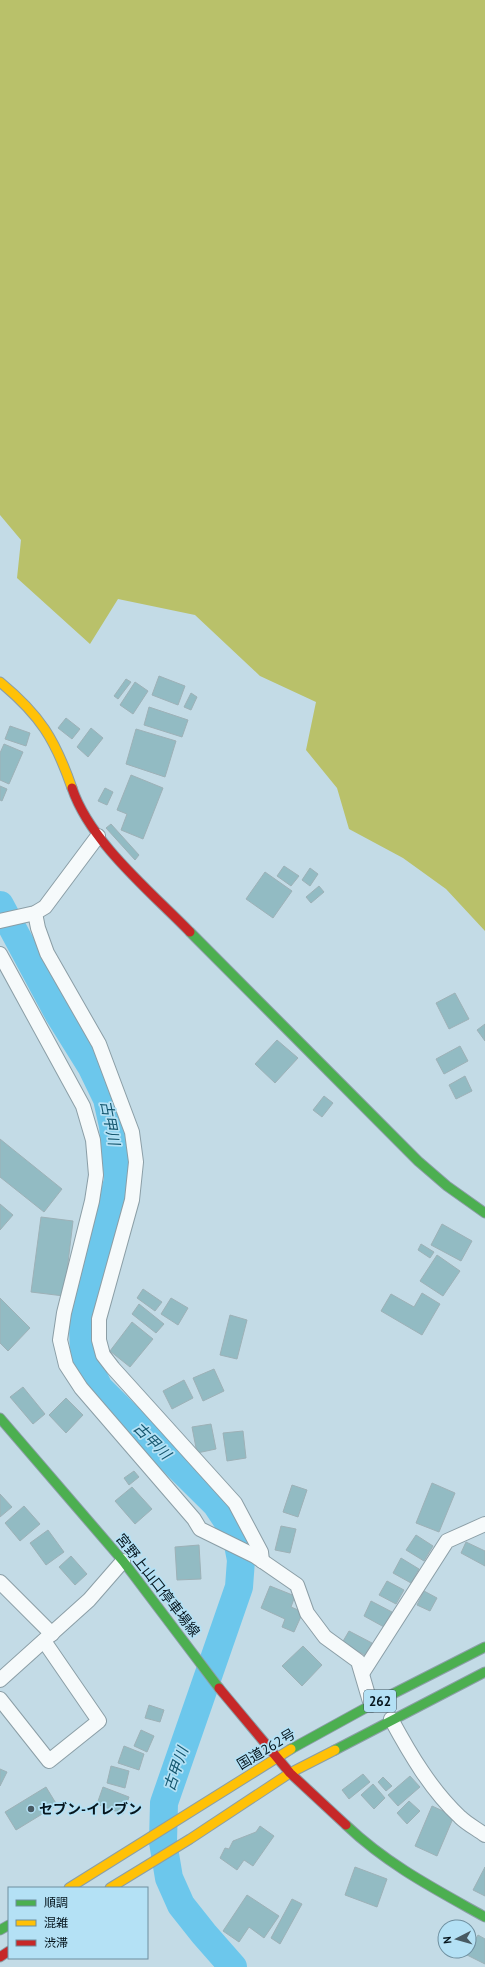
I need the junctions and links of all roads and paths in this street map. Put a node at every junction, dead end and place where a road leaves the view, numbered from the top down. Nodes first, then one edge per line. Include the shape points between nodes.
1 (0, 682) edge
2 (98, 836) junction
3 (29, 914) junction
4 (0, 921) edge
5 (0, 954) edge
6 (485, 1213) edge
7 (0, 1418) edge
8 (485, 1524) edge
9 (258, 1558) junction
10 (123, 1561) junction
11 (0, 1582) edge
12 (48, 1637) junction
13 (485, 1647) edge
14 (363, 1672) junction
15 (485, 1672) edge
16 (0, 1680) edge
17 (0, 1699) edge
18 (371, 1705) junction
19 (391, 1719) junction
20 (277, 1757) junction
21 (290, 1773) junction
22 (485, 1835) edge
23 (71, 1887) edge
24 (112, 1887) edge
25 (485, 1917) edge

1 - 2 main road via 20,698 40,721 56,746 79,806
2 - 3 street via 45,907
2 - 6 main road via 418,1161
3 - 4 street
3 - 9 street via 98,1044 132,1132 136,1162 132,1200 99,1319 99,1340 103,1355 235,1503 261,1552
5 - 9 street via 83,1106 93,1140 96,1175 92,1201 64,1313 60,1340 66,1365 81,1388 200,1529
7 - 10 main road, 宮野上山口停車場線
8 - 14 street via 447,1541
9 - 14 street via 297,1585 307,1613 325,1637 358,1661
10 - 12 street via 89,1600
10 - 20 main road, 宮野上山口停車場線 via 218,1686
11 - 12 street
12 - 16 street
12 - 17 street via 99,1720 49,1761
13 - 18 main road, 国道262号 / 262
14 - 18 street
15 - 19 main road, 262
18 - 20 main road, 国道262号 / 262
19 - 21 main road, 262
19 - 22 street via 408,1751 431,1784 460,1817
20 - 21 main road, 宮野上山口停車場線
20 - 23 main road, 国道262号 / 262
21 - 24 main road, 262
21 - 25 main road, 宮野上山口停車場線 via 369,1847 408,1873

